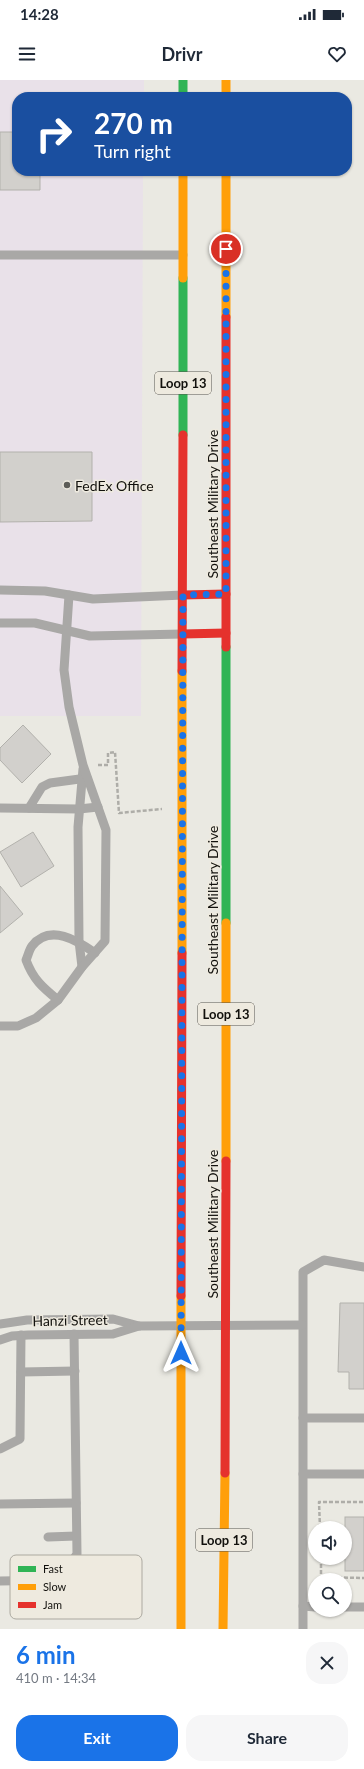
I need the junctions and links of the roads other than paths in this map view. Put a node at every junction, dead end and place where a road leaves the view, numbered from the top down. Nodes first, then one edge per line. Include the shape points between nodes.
1 (183, 80) edge
2 (226, 80) edge
3 (183, 92) edge
4 (226, 92) edge
5 (183, 176) edge
6 (226, 176) edge
7 (0, 255) edge
8 (183, 255) junction
9 (0, 590) edge
10 (68, 594) junction
11 (226, 594) junction
12 (183, 595) junction
13 (0, 623) edge
14 (67, 631) junction
15 (226, 633) junction
16 (183, 634) junction
17 (85, 778) junction
18 (98, 807) junction
19 (0, 808) edge
20 (29, 808) junction
21 (79, 809) junction
22 (79, 941) junction
23 (95, 953) junction
24 (82, 967) junction
25 (58, 1000) junction
26 (0, 1026) edge
27 (364, 1267) edge
28 (0, 1324) edge
29 (226, 1325) junction
30 (302, 1325) junction
31 (139, 1326) junction
32 (182, 1326) junction
33 (74, 1334) junction
34 (21, 1335) junction
35 (0, 1340) edge
36 (75, 1370) junction
37 (21, 1372) junction
38 (303, 1418) junction
39 (364, 1418) edge
40 (0, 1449) edge
41 (303, 1474) junction
42 (364, 1474) edge
43 (76, 1502) junction
44 (0, 1504) edge
45 (76, 1536) junction
46 (48, 1537) dead end
47 (76, 1555) edge
48 (0, 1581) edge
49 (10, 1581) edge
50 (303, 1606) junction
51 (308, 1606) edge
52 (352, 1607) edge
53 (364, 1607) edge
54 (181, 1629) edge
55 (223, 1629) edge
56 (303, 1629) edge

1 - 3 main road
2 - 4 main road
5 - 8 main road, Southeast Military Drive / Loop 13
6 - 11 main road, Southeast Military Drive / Loop 13
7 - 8 lane
8 - 12 main road, Southeast Military Drive / Loop 13
9 - 10 lane
10 - 12 lane via 93,599
10 - 14 lane
11 - 12 main road
11 - 15 main road, Southeast Military Drive / Loop 13
12 - 16 main road, Southeast Military Drive / Loop 13
13 - 14 lane via 35,623
14 - 16 lane via 90,636
14 - 17 lane via 64,670 69,707
15 - 16 main road
15 - 29 main road, Southeast Military Drive / Loop 13
16 - 32 main road, Southeast Military Drive / Loop 13
17 - 18 lane
17 - 20 lane via 50,783 42,787
17 - 21 lane
18 - 21 lane
18 - 23 lane via 106,830 106,941
19 - 20 lane
20 - 21 lane
21 - 22 lane
22 - 23 lane
22 - 24 lane
22 - 25 lane via 62,935 43,937 32,946 26,960 32,975
23 - 24 lane
24 - 25 lane
25 - 26 lane via 36,1018 18,1026
27 - 30 lane via 324,1260 303,1272
28 - 31 lane, Hanzi Street via 27,1320 113,1319
29 - 30 lane, Hanzi Street
29 - 32 lane, Hanzi Street
29 - 55 main road, Southeast Military Drive / Loop 13
30 - 38 lane
31 - 32 lane, Hanzi Street
31 - 33 lane, Hanzi Street via 113,1334
32 - 54 main road, Southeast Military Drive / Loop 13
33 - 34 lane, Hanzi Street
33 - 36 lane
34 - 35 lane, Hanzi Street
34 - 37 lane
36 - 37 lane
36 - 43 lane
37 - 40 lane via 20,1439
38 - 39 lane
38 - 41 lane
41 - 42 lane
41 - 50 lane
43 - 44 lane
43 - 45 lane
45 - 46 lane
45 - 47 lane
48 - 49 lane
50 - 51 lane
50 - 56 lane
52 - 53 lane

